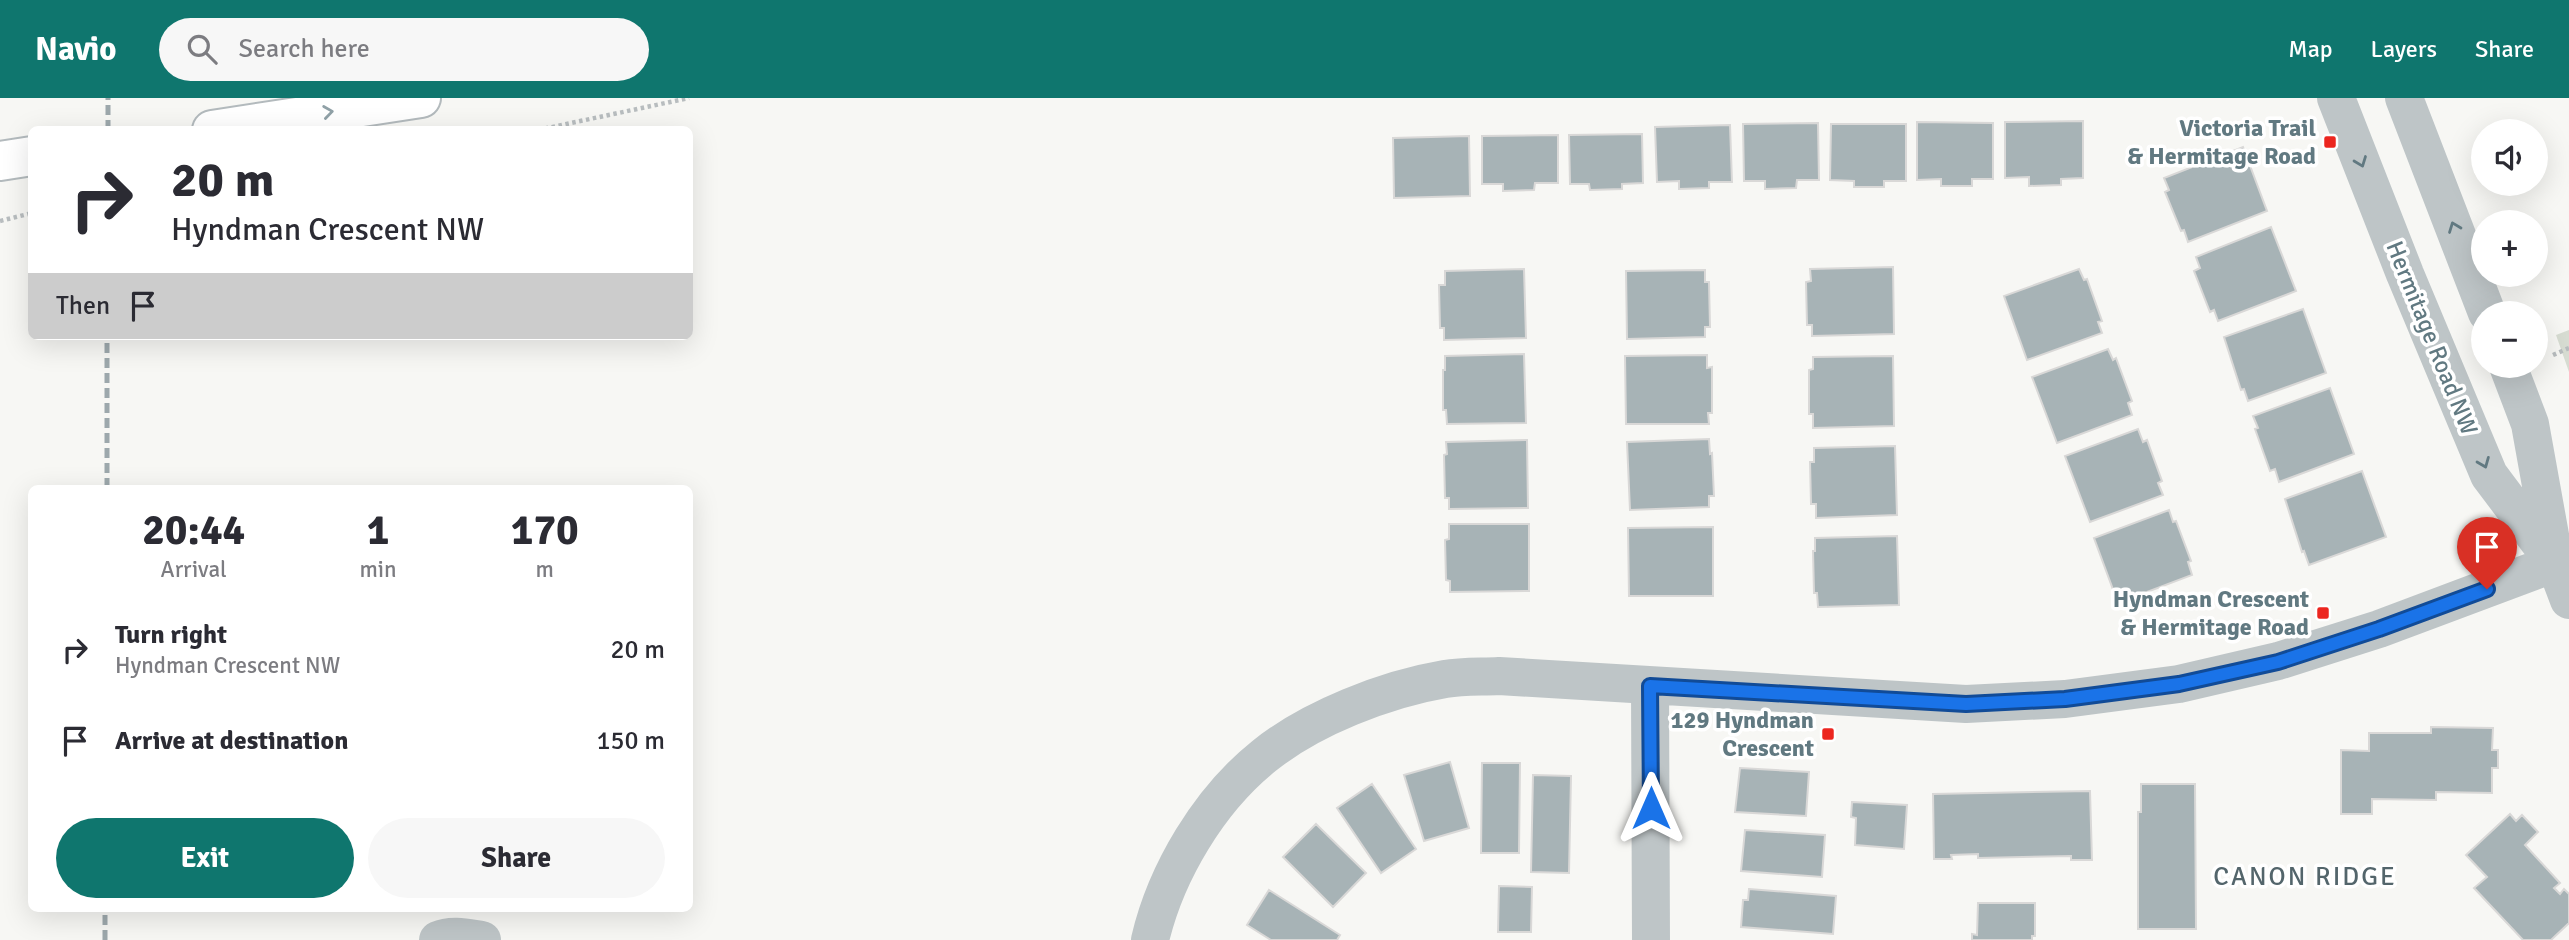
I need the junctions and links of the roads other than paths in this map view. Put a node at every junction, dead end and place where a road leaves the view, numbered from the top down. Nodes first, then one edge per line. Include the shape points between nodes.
1 (421, 98) edge
2 (2336, 98) edge
3 (2404, 98) edge
4 (238, 126) edge
5 (28, 157) edge
6 (0, 161) edge
7 (2482, 301) edge
8 (2513, 378) edge
9 (2554, 563) junction
10 (2569, 600) edge
11 (1650, 686) junction
12 (438, 940) edge
13 (482, 940) edge
14 (1150, 940) edge
15 (1651, 940) edge

4 -> 1 main road
2 -> 9 street, Hermitage Road NW via 2489,475
7 -> 3 street
5 - 6 main road
8 - 9 street, Hermitage Road NW via 2530,424
9 - 10 street, Hermitage Road NW
9 - 11 street via 2322,649 2229,674 2125,692 1966,704
11 - 14 street via 1499,676 1446,679 1322,721 1265,755 1230,787 1174,874
11 - 15 street
12 - 13 street

